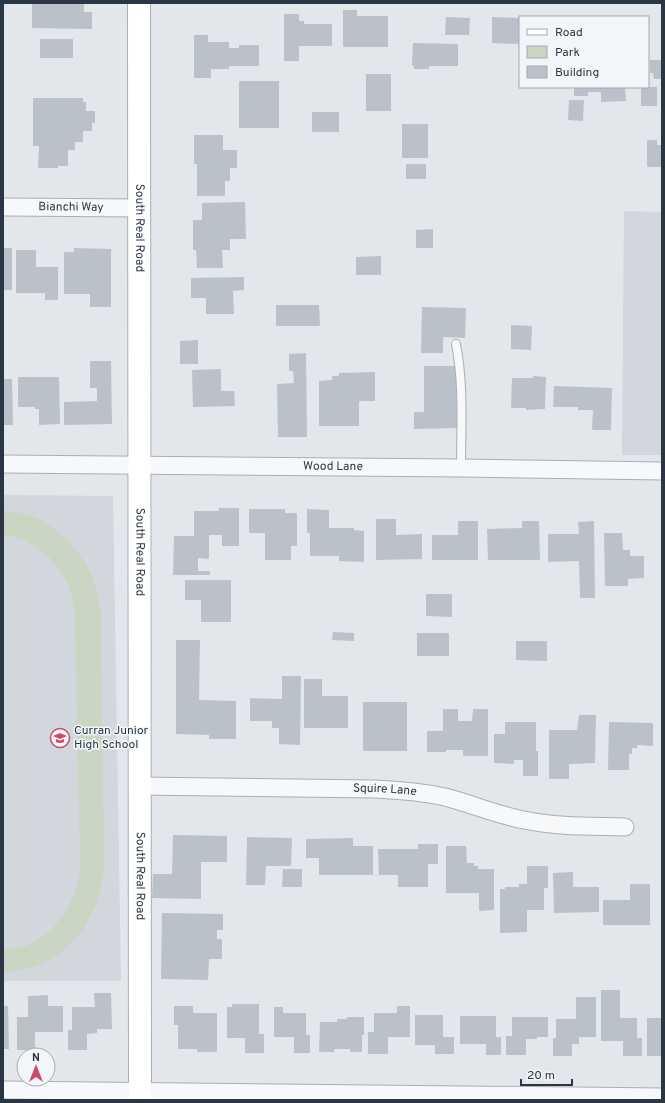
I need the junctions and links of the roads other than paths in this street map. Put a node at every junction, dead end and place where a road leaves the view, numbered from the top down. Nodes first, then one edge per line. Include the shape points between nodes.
1 (139, 3) edge
2 (3, 207) edge
3 (140, 208) junction
4 (456, 344) dead end
5 (3, 464) edge
6 (140, 466) junction
7 (461, 468) junction
8 (662, 471) edge
9 (140, 786) junction
10 (625, 827) dead end
11 (3, 1090) edge
12 (140, 1096) edge
13 (662, 1097) edge

1 - 3 street, South Real Road
2 - 3 street, Bianchi Way
3 - 6 street, South Real Road
4 - 7 lane via 461,384
5 - 6 street, Wood Lane
6 - 7 street, Wood Lane
6 - 9 street, South Real Road
7 - 8 street, Wood Lane
9 - 10 street, Squire Lane via 407,791 445,798 525,820 557,825
9 - 12 street, South Real Road
11 - 12 street
12 - 13 street

